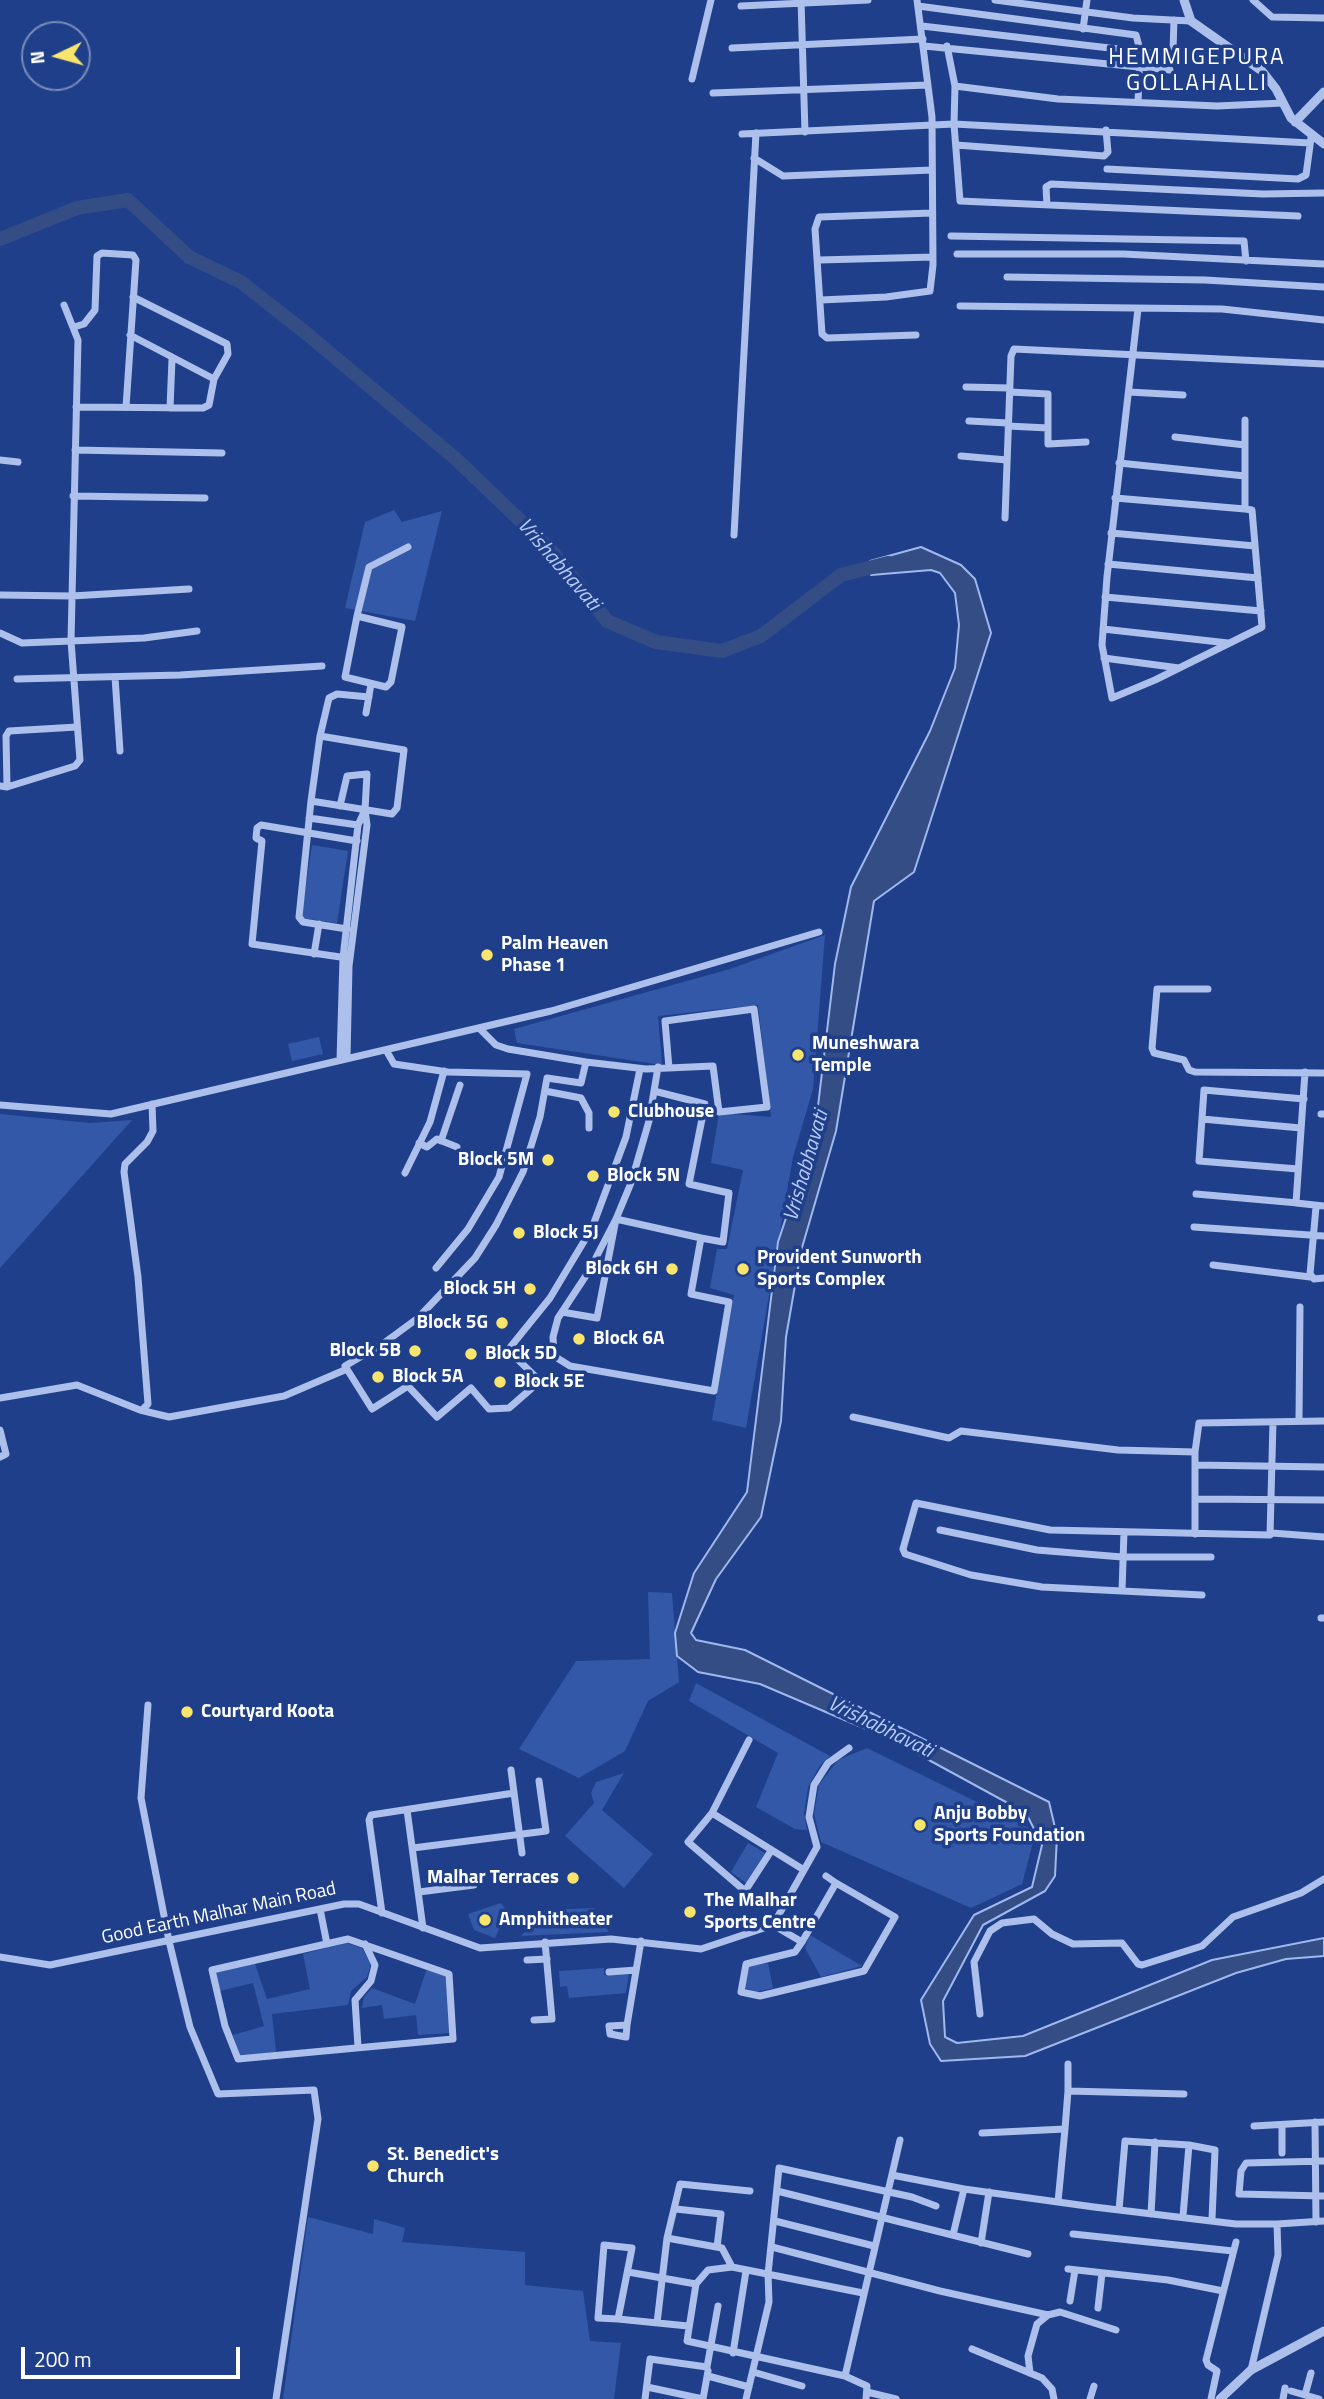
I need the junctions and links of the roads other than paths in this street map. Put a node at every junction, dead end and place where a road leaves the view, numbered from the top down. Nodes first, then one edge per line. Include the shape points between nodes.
1 (711, 0) edge
2 (869, 0) edge
3 (995, 0) edge
4 (1087, 0) edge
5 (1184, 0) edge
6 (1253, 0) edge
7 (801, 2) edge
8 (918, 3) edge
9 (741, 6) dead end
10 (1086, 12) junction
11 (1098, 14) junction
12 (1324, 18) edge
13 (1174, 20) junction
14 (1191, 21) junction
15 (922, 26) junction
16 (1083, 29) junction
17 (1095, 30) junction
18 (924, 42) junction
19 (802, 46) junction
20 (947, 46) junction
21 (732, 48) dead end
22 (1140, 50) junction
23 (1139, 68) junction
24 (1170, 70) dead end
25 (692, 79) dead end
26 (929, 85) junction
27 (955, 86) junction
28 (803, 89) junction
29 (1324, 92) edge
30 (713, 93) dead end
31 (1138, 102) junction
32 (1283, 103) junction
33 (1295, 122) junction
34 (954, 124) junction
35 (932, 127) junction
36 (1106, 130) junction
37 (805, 132) junction
38 (757, 133) junction
39 (742, 134) dead end
40 (1311, 139) junction
41 (1324, 144) edge
42 (956, 145) junction
43 (754, 158) junction
44 (1107, 169) dead end
45 (932, 170) junction
46 (1324, 193) edge
47 (1047, 205) junction
48 (932, 213) junction
49 (1298, 216) dead end
50 (951, 236) dead end
51 (957, 254) dead end
52 (933, 257) junction
53 (819, 260) junction
54 (1246, 261) junction
55 (1324, 264) edge
56 (1007, 277) dead end
57 (1324, 287) edge
58 (133, 297) junction
59 (821, 300) junction
60 (64, 305) dead end
61 (960, 306) dead end
62 (1138, 309) junction
63 (1324, 320) edge
64 (74, 327) junction
65 (130, 335) junction
66 (916, 335) dead end
67 (1133, 355) junction
68 (172, 359) junction
69 (1324, 364) edge
70 (214, 379) junction
71 (966, 387) dead end
72 (1010, 390) junction
73 (1129, 392) junction
74 (1183, 395) dead end
75 (126, 407) junction
76 (76, 408) junction
77 (170, 408) junction
78 (1245, 420) dead end
79 (969, 421) dead end
80 (1008, 424) junction
81 (1048, 428) junction
82 (1175, 437) dead end
83 (1086, 442) dead end
84 (1245, 444) junction
85 (75, 450) junction
86 (222, 453) dead end
87 (961, 456) dead end
88 (0, 460) edge
89 (1007, 460) junction
90 (18, 462) dead end
91 (1119, 463) junction
92 (1245, 476) junction
93 (74, 496) junction
94 (205, 498) dead end
95 (1115, 498) junction
96 (1245, 509) junction
97 (1005, 518) dead end
98 (1111, 533) junction
99 (734, 535) dead end
100 (1255, 546) junction
101 (408, 547) dead end
102 (1108, 564) junction
103 (1258, 578) junction
104 (189, 589) dead end
105 (0, 595) edge
106 (72, 596) junction
107 (1105, 597) junction
108 (1261, 611) junction
109 (356, 616) junction
110 (1103, 629) junction
111 (197, 631) dead end
112 (0, 633) edge
113 (71, 641) junction
114 (1229, 643) junction
115 (1104, 658) junction
116 (322, 666) dead end
117 (1180, 668) junction
118 (115, 677) junction
119 (73, 678) junction
120 (17, 679) dead end
121 (371, 684) junction
122 (369, 697) junction
123 (366, 713) dead end
124 (77, 727) junction
125 (320, 736) junction
126 (120, 751) dead end
127 (4, 786) edge
128 (311, 801) junction
129 (340, 806) junction
130 (365, 810) junction
131 (309, 817) junction
132 (358, 825) junction
133 (306, 833) junction
134 (357, 841) junction
135 (319, 925) junction
136 (347, 929) junction
137 (819, 932) dead end
138 (314, 954) junction
139 (346, 958) junction
140 (1208, 989) dead end
141 (480, 1029) junction
142 (386, 1049) junction
143 (344, 1059) junction
144 (586, 1062) junction
145 (658, 1067) junction
146 (669, 1068) junction
147 (640, 1069) junction
148 (444, 1071) junction
149 (1305, 1072) junction
150 (1324, 1073) edge
151 (460, 1085) dead end
152 (545, 1091) junction
153 (654, 1091) junction
154 (1304, 1099) junction
155 (152, 1104) junction
156 (0, 1105) edge
157 (1202, 1119) junction
158 (589, 1128) dead end
159 (1301, 1128) junction
160 (441, 1141) junction
161 (419, 1143) junction
162 (457, 1147) dead end
163 (1298, 1169) junction
164 (405, 1173) dead end
165 (1196, 1194) dead end
166 (1298, 1203) junction
167 (1320, 1207) edge
168 (616, 1219) junction
169 (1194, 1227) dead end
170 (1314, 1236) junction
171 (1324, 1236) edge
172 (701, 1238) junction
173 (1213, 1265) dead end
174 (436, 1268) dead end
175 (1310, 1277) junction
176 (1324, 1278) edge
177 (1300, 1307) dead end
178 (562, 1312) junction
179 (347, 1369) junction
180 (0, 1398) edge
181 (143, 1409) junction
182 (853, 1417) dead end
183 (1324, 1421) edge
184 (1273, 1422) junction
185 (1299, 1422) junction
186 (0, 1430) edge
187 (1195, 1452) junction
188 (3, 1456) edge
189 (1195, 1465) junction
190 (1324, 1466) edge
191 (1273, 1467) junction
192 (1195, 1499) junction
193 (1273, 1500) junction
194 (1324, 1500) edge
195 (940, 1530) dead end
196 (1124, 1532) junction
197 (1272, 1533) junction
198 (1195, 1534) junction
199 (1324, 1537) edge
200 (1122, 1557) junction
201 (1211, 1557) dead end
202 (1122, 1591) junction
203 (1202, 1595) dead end
204 (148, 1705) dead end
205 (749, 1740) dead end
206 (849, 1748) dead end
207 (511, 1770) dead end
208 (539, 1781) dead end
209 (514, 1793) junction
210 (407, 1810) junction
211 (712, 1813) junction
212 (520, 1834) junction
213 (413, 1848) junction
214 (771, 1851) junction
215 (522, 1853) dead end
216 (804, 1870) junction
217 (826, 1876) dead end
218 (1324, 1879) edge
219 (836, 1883) junction
220 (474, 1885) dead end
221 (419, 1892) junction
222 (320, 1909) junction
223 (382, 1913) junction
224 (773, 1925) junction
225 (424, 1928) junction
226 (169, 1941) junction
227 (641, 1941) junction
228 (545, 1942) junction
229 (802, 1942) junction
230 (327, 1944) junction
231 (364, 1944) junction
232 (0, 1957) edge
233 (547, 1959) junction
234 (527, 1961) dead end
235 (636, 1970) junction
236 (609, 1972) dead end
237 (980, 2014) dead end
238 (534, 2020) dead end
239 (627, 2025) dead end
240 (358, 2047) junction
241 (1068, 2064) dead end
242 (1068, 2091) junction
243 (1184, 2094) dead end
244 (1320, 2122) edge
245 (1282, 2124) junction
246 (1254, 2126) dead end
247 (1065, 2129) junction
248 (982, 2133) dead end
249 (900, 2140) dead end
250 (1155, 2142) junction
251 (1189, 2145) junction
252 (1282, 2153) dead end
253 (1315, 2161) junction
254 (1324, 2161) edge
255 (892, 2175) junction
256 (964, 2189) junction
257 (750, 2191) dead end
258 (777, 2191) junction
259 (989, 2192) junction
260 (886, 2194) junction
261 (1320, 2196) edge
262 (1058, 2202) junction
263 (936, 2206) dead end
264 (676, 2209) junction
265 (1119, 2210) junction
266 (1151, 2214) junction
267 (1183, 2216) junction
268 (881, 2219) junction
269 (1212, 2219) junction
270 (775, 2221) junction
271 (1320, 2221) edge
272 (1277, 2224) junction
273 (1073, 2234) dead end
274 (953, 2235) junction
275 (667, 2238) junction
276 (981, 2243) junction
277 (874, 2246) junction
278 (717, 2247) junction
279 (772, 2247) junction
280 (1028, 2254) dead end
281 (733, 2267) junction
282 (747, 2271) junction
283 (868, 2271) junction
284 (628, 2272) junction
285 (1102, 2273) junction
286 (768, 2274) junction
287 (662, 2277) junction
288 (696, 2284) junction
289 (1223, 2291) junction
290 (863, 2293) junction
291 (1070, 2301) dead end
292 (718, 2306) dead end
293 (1098, 2308) dead end
294 (1048, 2315) junction
295 (618, 2319) junction
296 (657, 2323) junction
297 (688, 2326) junction
298 (1116, 2330) dead end
299 (1324, 2332) edge
300 (711, 2348) junction
301 (972, 2349) dead end
302 (733, 2353) junction
303 (756, 2358) junction
304 (1251, 2370) junction
305 (708, 2372) junction
306 (753, 2372) junction
307 (1030, 2373) junction
308 (1311, 2373) dead end
309 (845, 2376) junction
310 (802, 2386) dead end
311 (1094, 2386) dead end
312 (647, 2387) junction
313 (750, 2388) junction
314 (866, 2395) edge
315 (1305, 2395) junction
316 (1053, 2396) edge
317 (276, 2399) edge
318 (645, 2399) edge
319 (703, 2399) edge
320 (746, 2399) edge
321 (896, 2399) edge
322 (1064, 2399) edge
323 (1090, 2399) edge
324 (1211, 2399) edge
325 (1220, 2399) edge
326 (1283, 2399) edge
327 (1319, 2399) edge

1 - 25 street
2 - 7 street
3 - 10 street
4 - 10 street
5 - 14 street
6 - 12 street via 1272,17
7 - 9 street
7 - 19 street
8 - 15 street
8 - 16 street
10 - 11 street
10 - 16 street
11 - 13 street
11 - 17 street
13 - 14 street
13 - 22 street via 1171,54
14 - 32 street via 1253,63
15 - 18 street
15 - 22 street
16 - 17 street
17 - 22 street via 1136,35
18 - 19 street
18 - 20 street
18 - 26 street
19 - 21 street
19 - 28 street
20 - 23 street
20 - 27 street
22 - 23 street
23 - 24 street
23 - 31 street
26 - 28 street
26 - 35 street
27 - 31 street via 1058,99
27 - 34 street
28 - 30 street
28 - 37 street
29 - 33 street
31 - 32 street
32 - 33 street
33 - 40 street
34 - 35 street
34 - 36 street
34 - 42 street
35 - 37 street
35 - 45 street
36 - 40 street
36 - 42 street via 1108,152 1104,156
37 - 38 street
38 - 39 street
38 - 43 street
40 - 41 street
40 - 44 street via 1306,175 1298,179
42 - 47 street via 960,201
43 - 45 street via 783,176
43 - 99 street
45 - 48 street
46 - 47 street via 1051,184 1046,187
47 - 49 street
48 - 52 street
48 - 53 street via 819,217 815,229
50 - 54 street via 1244,241
51 - 54 street via 1123,254
52 - 53 street
52 - 59 street via 930,291
53 - 59 street
54 - 55 street
56 - 57 street via 1156,278
58 - 64 street via 135,257 130,253 99,254 95,310 85,324
58 - 65 street
58 - 70 street via 227,344 228,354
59 - 66 street via 822,334 827,338
60 - 64 street
61 - 62 street
62 - 63 street via 1222,309
62 - 67 street
64 - 76 street via 78,340
65 - 68 street
65 - 75 street
67 - 69 street
67 - 72 street via 1014,349
67 - 73 street
68 - 70 street
68 - 77 street
70 - 77 street via 207,406
71 - 72 street
72 - 80 street
72 - 81 street via 1047,393
73 - 74 street
73 - 91 street
75 - 76 street
75 - 77 street
76 - 85 street
78 - 84 street
79 - 80 street
80 - 81 street
80 - 89 street
81 - 83 street via 1048,444
82 - 84 street
84 - 92 street
85 - 86 street
85 - 93 street
87 - 89 street
88 - 90 street
89 - 97 street
91 - 92 street
91 - 95 street
92 - 96 street
93 - 94 street
93 - 106 street
95 - 96 street
95 - 98 street
96 - 100 street via 1252,510
98 - 100 street
98 - 102 street
100 - 103 street
101 - 109 street via 369,567
102 - 103 street
102 - 107 street
103 - 108 street
104 - 106 street
105 - 106 street
106 - 113 street
107 - 108 street
107 - 110 street
108 - 114 street via 1262,627
109 - 121 street via 345,677
109 - 121 street via 402,627 391,682 386,687
110 - 114 street
110 - 115 street
111 - 113 street
112 - 113 street via 22,643
113 - 119 street
114 - 117 street
115 - 117 street
115 - 117 street via 1112,698
116 - 118 street
118 - 119 street
118 - 126 street
119 - 120 street
119 - 124 street
121 - 122 street
122 - 123 street
122 - 125 street via 337,694 329,698
124 - 127 street via 79,764
124 - 127 street via 9,731
125 - 128 street
125 - 130 street via 404,750 395,811
128 - 129 street
128 - 131 street
129 - 130 street
129 - 130 street via 347,776 366,774
130 - 132 street
130 - 139 street via 367,825
131 - 132 street
131 - 133 street
132 - 134 street
133 - 134 street
133 - 135 street via 299,917
133 - 138 street via 257,828 256,838 262,841 252,944
134 - 136 street
135 - 136 street
135 - 138 street
136 - 139 street
137 - 141 street
138 - 139 street
139 - 143 street
140 - 149 street via 1157,989 1154,1053 1184,1060 1195,1072
141 - 142 street
141 - 144 street via 496,1045 508,1049
142 - 143 street
142 - 148 street via 394,1064
143 - 155 street
144 - 147 street
144 - 152 street via 581,1083 547,1078
145 - 146 street
145 - 147 street
145 - 153 street
146 - 146 street via 713,1066 719,1112 767,1107 754,1009 665,1021
147 - 179 street via 626,1137 592,1228 556,1290 508,1350 540,1381 509,1408 489,1409 471,1388 437,1417 408,1386 372,1409
148 - 161 street via 430,1122
148 - 174 street via 527,1074 499,1177 468,1229
149 - 150 street
149 - 154 street
151 - 160 street
152 - 158 street via 581,1098 589,1114
152 - 179 street via 523,1172 486,1242 433,1304 384,1343 345,1366
153 - 168 street via 649,1121
153 - 172 street via 705,1104 689,1185 729,1193 723,1242
154 - 157 street via 1204,1090
154 - 159 street
155 - 156 street via 111,1114
155 - 181 street via 153,1131 125,1164 124,1172 141,1315 148,1404
157 - 159 street
157 - 163 street via 1199,1161
159 - 163 street
160 - 161 street via 427,1147
160 - 162 street
161 - 164 street
163 - 166 street
165 - 166 street
166 - 167 street
167 - 170 street
168 - 172 street
168 - 178 street
168 - 178 street via 597,1318
169 - 170 street
170 - 171 street
170 - 175 street
172 - 178 street via 691,1294 729,1302 714,1391 570,1366 554,1356 553,1337
173 - 175 street
175 - 176 street
177 - 185 street
179 - 181 street via 284,1396 211,1412 169,1417
180 - 181 street via 77,1385
182 - 187 street via 947,1438 961,1431 1118,1450
183 - 185 street
184 - 185 street
184 - 187 street via 1199,1423
184 - 191 street
186 - 188 street
187 - 189 street
189 - 191 street
189 - 192 street
190 - 191 street
191 - 193 street
192 - 193 street
192 - 198 street
193 - 194 street
193 - 197 street
195 - 200 street via 1031,1549
196 - 198 street
196 - 200 street
196 - 202 street via 1050,1530 916,1503 903,1549 905,1554 971,1575 1048,1587
197 - 198 street
197 - 199 street
200 - 201 street
200 - 202 street
202 - 203 street
204 - 226 street via 141,1798
205 - 211 street
206 - 216 street via 828,1763 814,1785 809,1817 817,1847
207 - 209 street
208 - 212 street via 547,1831
209 - 210 street
209 - 212 street
210 - 213 street
210 - 223 street via 369,1818
211 - 214 street
211 - 214 street via 688,1842 746,1891
212 - 213 street
212 - 215 street
213 - 221 street
214 - 216 street
216 - 224 street
217 - 219 street
218 - 237 street via 1301,1893 1233,1917 1202,1946 1142,1965 1122,1943 1073,1944 1034,1919 1002,1923 990,1931 974,1962
219 - 229 street
219 - 229 street via 895,1917 864,1971 760,1996 741,1993 746,1964 794,1952
220 - 221 street
221 - 225 street
222 - 223 street, Good Earth Malhar Main Road via 359,1904
222 - 226 street, Good Earth Malhar Main Road
222 - 230 street
223 - 225 street, Good Earth Malhar Main Road
224 - 227 street, Good Earth Malhar Main Road via 701,1949
224 - 229 street
225 - 228 street, Good Earth Malhar Main Road via 480,1948
226 - 232 street, Good Earth Malhar Main Road via 50,1965
226 - 317 street via 190,2027 218,2094 314,2090 318,2119
227 - 228 street, Good Earth Malhar Main Road
227 - 235 street
228 - 233 street
230 - 231 street via 348,1939
230 - 240 street via 212,1970 225,2026 238,2059
231 - 240 street via 375,1965 371,1980 355,2000
231 - 240 street via 449,1974 453,2039
233 - 234 street
233 - 238 street via 552,2019
235 - 236 street
235 - 239 street
241 - 242 street
242 - 243 street
242 - 247 street
244 - 245 street
244 - 253 street
245 - 246 street
245 - 252 street
247 - 248 street
247 - 262 street
249 - 255 street
250 - 251 street
250 - 265 street via 1129,2139 1123,2143
250 - 266 street
251 - 267 street
251 - 269 street via 1215,2150
253 - 254 street
253 - 261 street
253 - 261 street via 1246,2163 1239,2194
255 - 256 street
255 - 260 street
256 - 259 street
256 - 274 street
257 - 264 street via 681,2183
258 - 260 street via 782,2166
258 - 268 street
258 - 270 street
259 - 262 street
259 - 276 street
260 - 263 street
260 - 268 street
261 - 271 street
262 - 265 street
264 - 275 street
264 - 278 street via 721,2214
265 - 266 street
266 - 267 street
267 - 269 street
268 - 274 street
268 - 277 street
269 - 272 street
270 - 277 street
270 - 279 street
271 - 272 street
272 - 304 street via 1278,2255
273 - 289 street via 1234,2246
274 - 276 street
275 - 278 street
275 - 287 street
276 - 280 street
277 - 283 street
278 - 281 street via 724,2250
279 - 283 street
279 - 286 street
281 - 282 street
281 - 288 street via 708,2270
282 - 286 street
282 - 302 street
283 - 290 street
283 - 294 street
284 - 287 street
284 - 295 street
284 - 295 street via 632,2248 604,2245 598,2318
285 - 289 street
285 - 291 street via 1071,2270
285 - 293 street
286 - 290 street
286 - 303 street via 769,2302
287 - 288 street
287 - 296 street
288 - 297 street
289 - 324 street via 1206,2360 1217,2371
290 - 309 street
292 - 300 street
294 - 298 street via 1060,2312
294 - 307 street via 1037,2324 1028,2356
295 - 296 street
296 - 297 street
297 - 300 street via 687,2341
299 - 304 street
300 - 302 street
300 - 305 street
301 - 307 street
302 - 303 street
303 - 306 street
303 - 309 street
304 - 325 street
305 - 312 street via 650,2359
305 - 313 street
305 - 319 street
306 - 310 street
306 - 313 street
307 - 316 street via 1044,2380
308 - 315 street
309 - 314 street via 867,2386
311 - 323 street
312 - 318 street
312 - 319 street
313 - 320 street
314 - 321 street
315 - 326 street via 1288,2390
315 - 327 street
316 - 322 street

